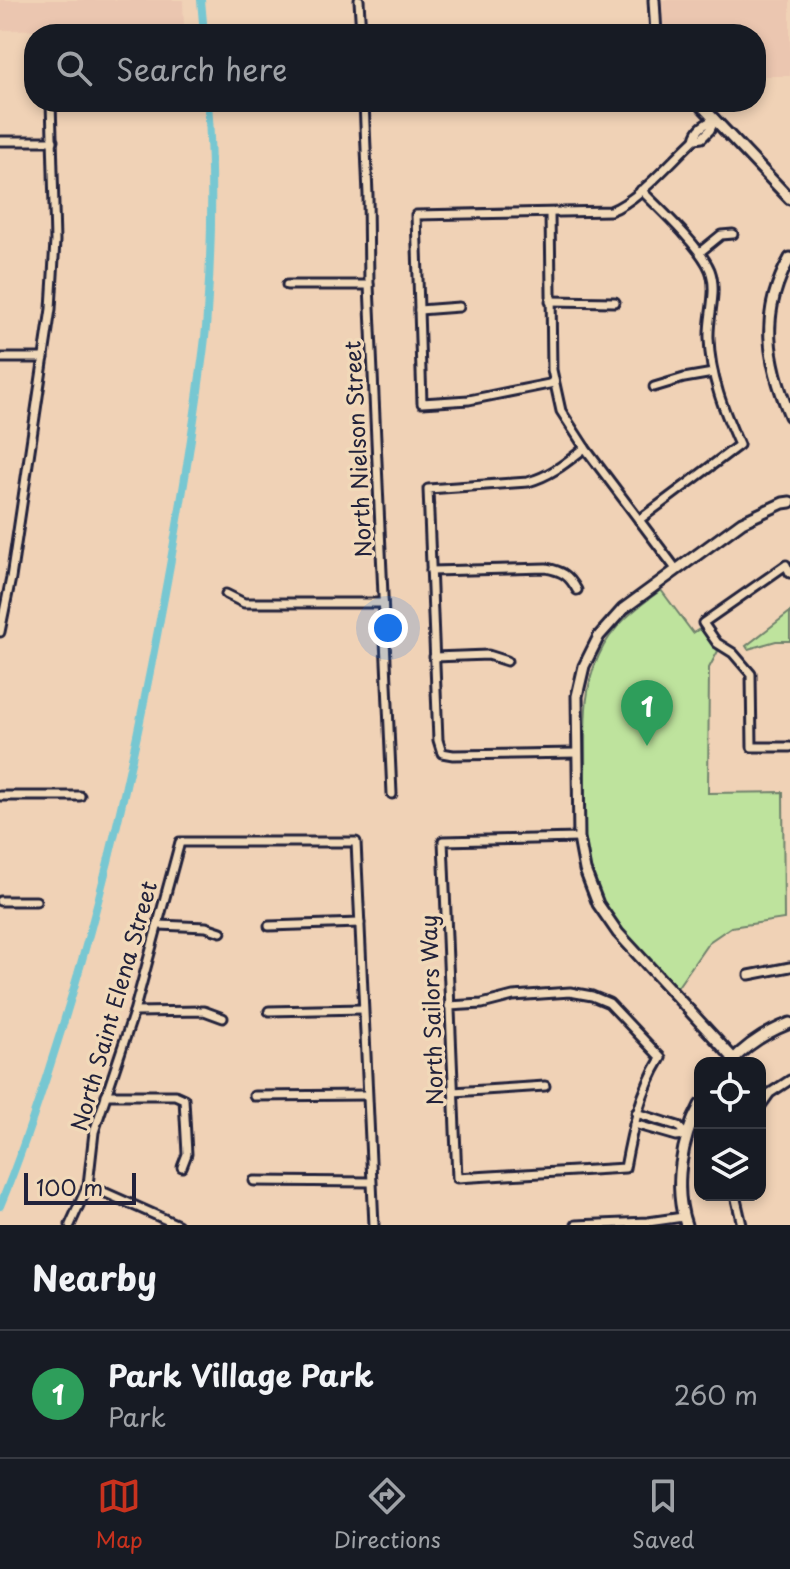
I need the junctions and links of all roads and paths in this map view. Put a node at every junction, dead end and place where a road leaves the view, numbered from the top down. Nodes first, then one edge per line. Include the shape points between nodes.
1 (359, 0) edge
2 (654, 0) edge
3 (360, 24) edge
4 (655, 24) edge
5 (52, 112) edge
6 (364, 112) edge
7 (708, 112) edge
8 (715, 119) junction
9 (0, 141) edge
10 (53, 141) junction
11 (641, 190) junction
12 (790, 198) edge
13 (550, 213) junction
14 (733, 234) dead end
15 (700, 252) junction
16 (790, 258) edge
17 (287, 285) dead end
18 (369, 285) junction
19 (550, 301) junction
20 (615, 302) dead end
21 (459, 307) dead end
22 (419, 310) junction
23 (0, 358) edge
24 (44, 358) junction
25 (713, 373) junction
26 (554, 383) junction
27 (654, 387) dead end
28 (790, 416) edge
29 (585, 448) junction
30 (788, 500) edge
31 (639, 520) junction
32 (676, 569) junction
33 (788, 569) edge
34 (431, 571) junction
35 (0, 582) edge
36 (10, 582) junction
37 (577, 590) dead end
38 (226, 594) dead end
39 (383, 603) junction
40 (0, 632) edge
41 (434, 657) junction
42 (507, 661) dead end
43 (790, 747) edge
44 (577, 753) junction
45 (392, 794) dead end
46 (0, 796) edge
47 (80, 796) dead end
48 (579, 838) junction
49 (0, 901) edge
50 (36, 901) dead end
51 (360, 923) junction
52 (159, 925) junction
53 (269, 926) dead end
54 (221, 932) dead end
55 (790, 967) edge
56 (749, 975) dead end
57 (449, 1006) junction
58 (363, 1009) junction
59 (269, 1011) dead end
60 (134, 1012) junction
61 (223, 1018) dead end
62 (790, 1023) edge
63 (728, 1057) edge
64 (736, 1057) edge
65 (790, 1080) edge
66 (545, 1086) dead end
67 (453, 1092) junction
68 (106, 1095) junction
69 (367, 1095) junction
70 (254, 1096) dead end
71 (766, 1099) edge
72 (636, 1113) junction
73 (694, 1118) edge
74 (634, 1124) junction
75 (686, 1135) junction
76 (182, 1167) dead end
77 (254, 1181) dead end
78 (371, 1182) junction
79 (88, 1185) junction
80 (736, 1201) edge
81 (685, 1221) edge
82 (70, 1225) edge
83 (178, 1225) edge
84 (374, 1225) edge
85 (576, 1225) edge
86 (742, 1225) edge

1 - 3 street
2 - 4 street
5 - 10 street
6 - 18 street, North Nielson Street
7 - 8 street
8 - 11 street via 702,138
8 - 12 street
9 - 10 street
10 - 24 street via 55,241
11 - 13 street via 610,211
11 - 15 street
13 - 19 street
13 - 22 street via 416,215
14 - 15 street via 721,235
15 - 25 street via 713,290
16 - 28 street via 777,288 770,331 775,376
17 - 18 street
18 - 39 street, North Nielson Street
19 - 20 street
19 - 26 street
21 - 22 street
22 - 26 street via 422,403 469,400
23 - 24 street
24 - 36 street
25 - 27 street
25 - 31 street via 739,445
26 - 29 street via 561,411
29 - 31 street
29 - 34 street via 554,472 528,482 428,489
30 - 32 street via 742,522
31 - 32 street
32 - 44 street via 623,609 599,636 577,696
33 - 43 street via 703,623 751,674 752,747
34 - 37 street via 546,568 570,577
34 - 41 street
35 - 36 street
36 - 40 street
38 - 39 street via 244,603
39 - 45 street, North Nielson Street
41 - 42 street via 488,655
41 - 44 street via 442,753
44 - 48 street
46 - 47 street
48 - 57 street, North Sailors Way via 443,841
48 - 63 street via 588,878 606,919
49 - 50 street
51 - 52 street, North Saint Elena Street via 356,842 180,842
51 - 53 street
51 - 58 street
52 - 54 street
52 - 60 street, North Saint Elena Street
55 - 56 street
57 - 67 street, North Sailors Way
57 - 72 street via 570,992 609,1003 661,1058
58 - 59 street
58 - 69 street
60 - 61 street via 204,1011
60 - 68 street, North Saint Elena Street
62 - 64 street
65 - 71 street
66 - 67 street
67 - 74 street, North Sailors Way via 457,1178 625,1168
68 - 76 street via 184,1099 187,1154
68 - 79 street, North Saint Elena Street via 94,1132
69 - 70 street
69 - 78 street
72 - 74 street
72 - 75 street via 678,1126
73 - 75 street
74 - 75 street
75 - 81 street via 680,1172
77 - 78 street
78 - 84 street
79 - 82 street, North Saint Elena Street
79 - 83 street
80 - 86 street
81 - 85 street

